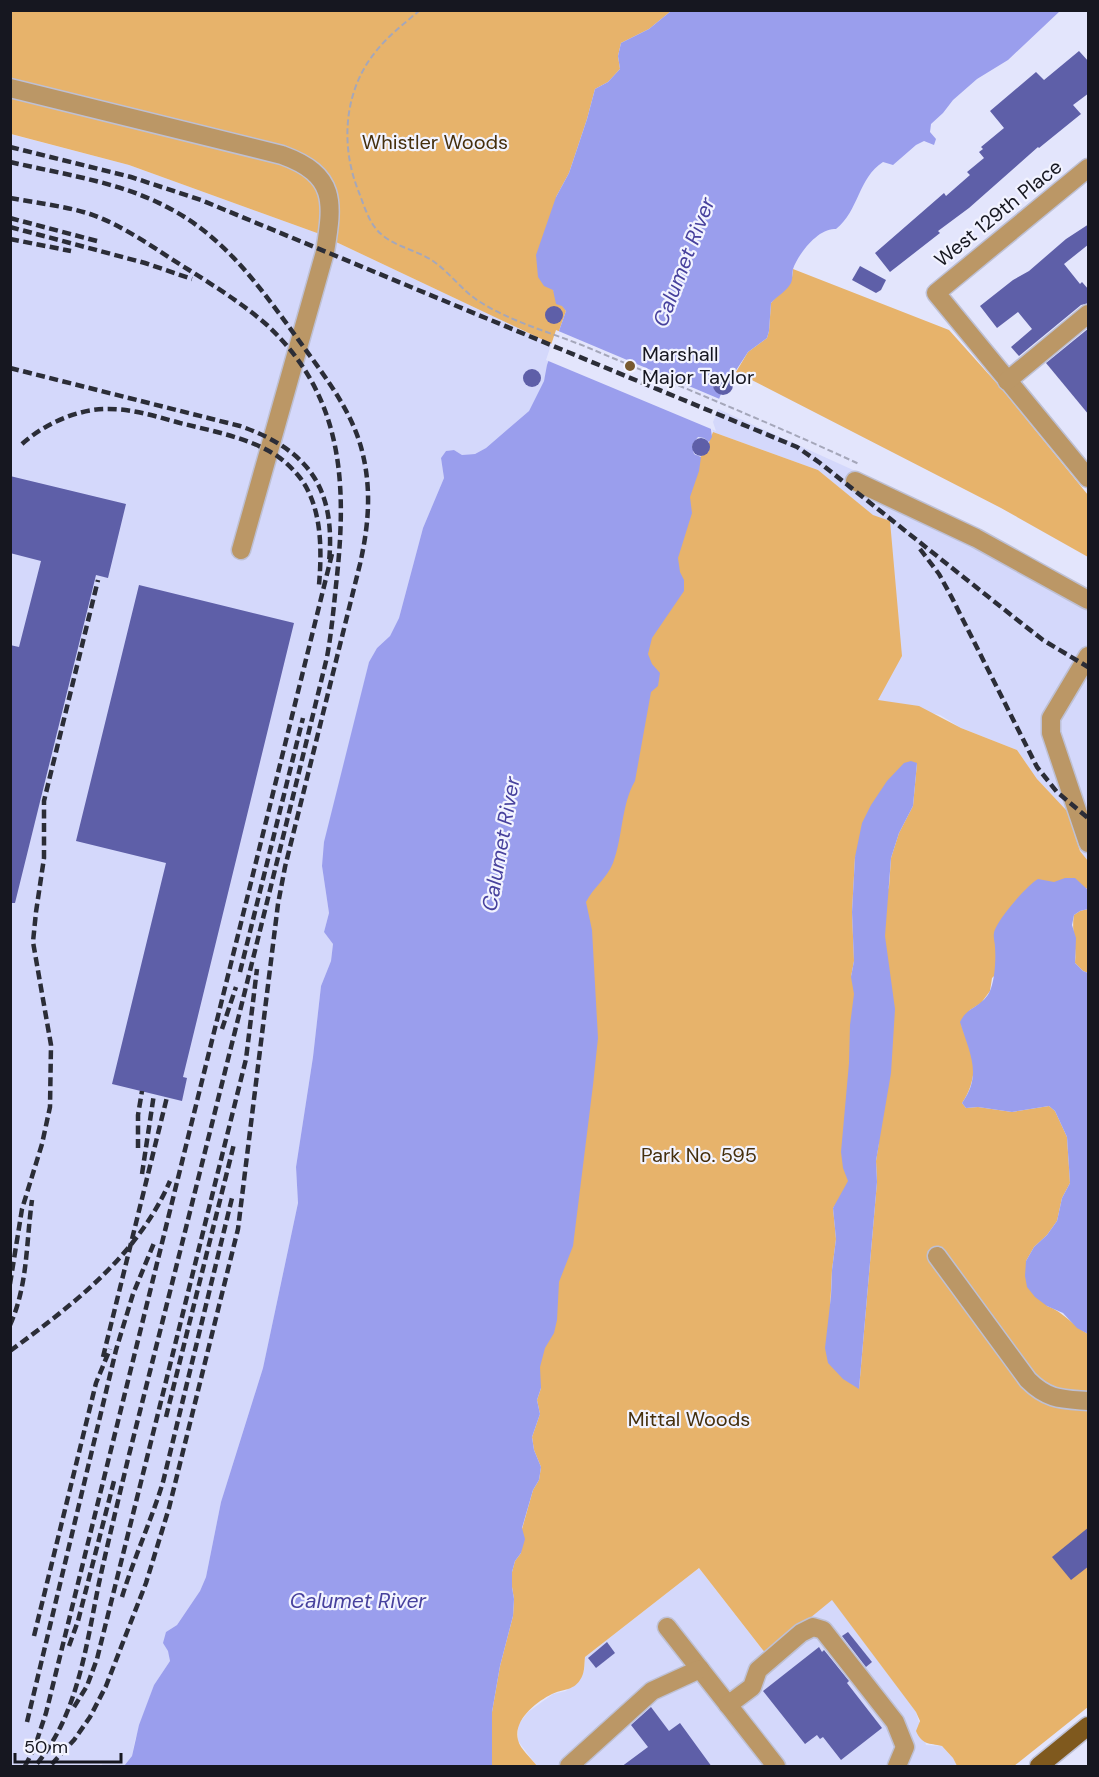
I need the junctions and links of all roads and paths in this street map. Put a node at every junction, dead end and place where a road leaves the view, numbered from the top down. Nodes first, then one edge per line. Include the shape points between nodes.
1 (420, 10) edge
2 (10, 88) edge
3 (1089, 168) edge
4 (1089, 314) edge
5 (1007, 381) junction
6 (765, 423) dead end
7 (1089, 478) edge
8 (855, 481) dead end
9 (240, 550) dead end
10 (1089, 600) edge
11 (1089, 656) edge
12 (1089, 843) edge
13 (937, 1256) dead end
14 (1089, 1401) edge
15 (667, 1627) dead end
16 (700, 1670) junction
17 (728, 1704) junction
18 (1089, 1726) edge
19 (772, 1765) edge
20 (1041, 1766) edge
21 (569, 1767) edge
22 (897, 1767) edge

1 - 6 path via 366,64 349,110 346,141 351,172 380,234 432,260 477,300 503,314
2 - 9 street via 282,155 302,162 326,186 330,218 325,252
3 - 5 street, West 129th Place via 936,293
4 - 5 street
5 - 7 street
8 - 10 street via 976,538
11 - 12 street via 1051,718 1051,733
13 - 14 street via 1036,1389 1056,1399
15 - 16 street
16 - 17 street
16 - 21 street via 652,1691
17 - 19 street
17 - 22 street via 752,1687 758,1670 801,1633 813,1627 823,1630 895,1722 905,1747
18 - 20 main road

